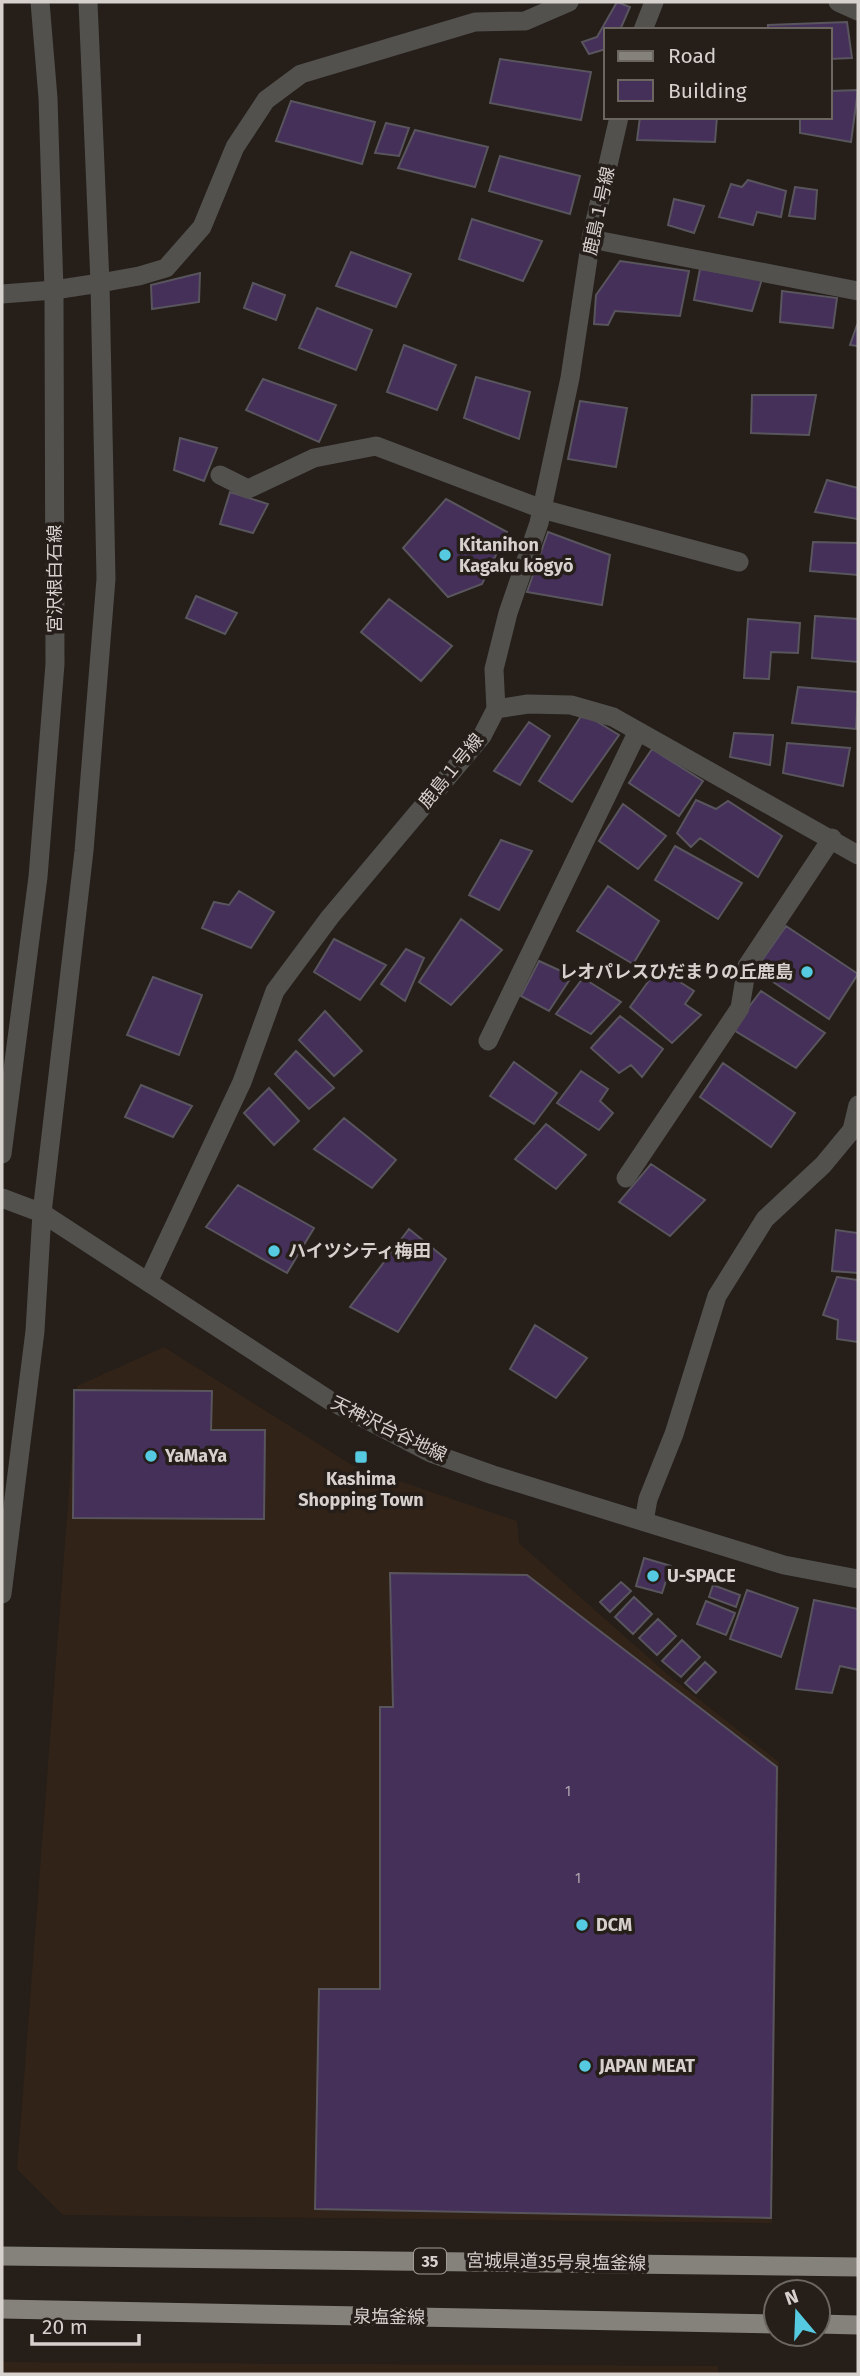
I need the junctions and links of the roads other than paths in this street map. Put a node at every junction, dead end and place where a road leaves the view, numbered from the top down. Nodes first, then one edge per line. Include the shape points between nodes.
1 (40, 2) edge
2 (88, 2) edge
3 (569, 2) edge
4 (654, 2) edge
5 (838, 2) edge
6 (858, 11) edge
7 (644, 28) edge
8 (620, 119) edge
9 (591, 239) junction
10 (100, 284) junction
11 (54, 290) junction
12 (858, 291) edge
13 (2, 293) edge
14 (220, 475) dead end
15 (542, 509) junction
16 (739, 562) dead end
17 (496, 709) junction
18 (637, 733) junction
19 (832, 838) junction
20 (858, 855) edge
21 (488, 1041) dead end
22 (858, 1105) edge
23 (849, 1145) edge
24 (2, 1154) edge
25 (626, 1178) dead end
26 (2, 1198) edge
27 (42, 1213) junction
28 (148, 1282) junction
29 (644, 1521) junction
30 (858, 1579) edge
31 (2, 1594) edge
32 (2, 2256) edge
33 (858, 2267) edge
34 (2, 2309) edge
35 (762, 2324) edge
36 (832, 2324) edge
37 (858, 2325) edge

1 - 11 street, 宮沢根白石線
2 - 10 street
3 - 10 street via 525,21 475,22 301,74 267,100 235,147 202,227 166,268
4 - 7 street
5 - 6 street
8 - 9 street, 鹿島１号線
9 - 12 street
9 - 15 street, 鹿島１号線 via 570,378
10 - 11 street
10 - 27 street via 106,579 84,851
11 - 13 street
11 - 24 street, 宮沢根白石線 via 55,664 38,877
14 - 15 street via 248,489 313,458 376,446
15 - 16 street
15 - 17 street, 鹿島１号線 via 494,669
17 - 18 street via 571,705 613,717
17 - 28 street, 鹿島１号線 via 482,736 330,917 275,991 242,1082
18 - 19 street
18 - 21 street
19 - 20 street
19 - 25 street via 747,966 740,1007
22 - 23 street
23 - 29 street via 765,1219 718,1296
26 - 27 street, 天神沢台谷地線
27 - 28 street, 天神沢台谷地線
27 - 31 street via 35,1331
28 - 29 street, 天神沢台谷地線 via 329,1400 431,1452
29 - 30 street, 天神沢台谷地線 via 784,1565
32 - 33 main road, 宮城県道35号泉塩釜線 / 35
34 - 35 main road, 泉塩釜線
36 - 37 main road

